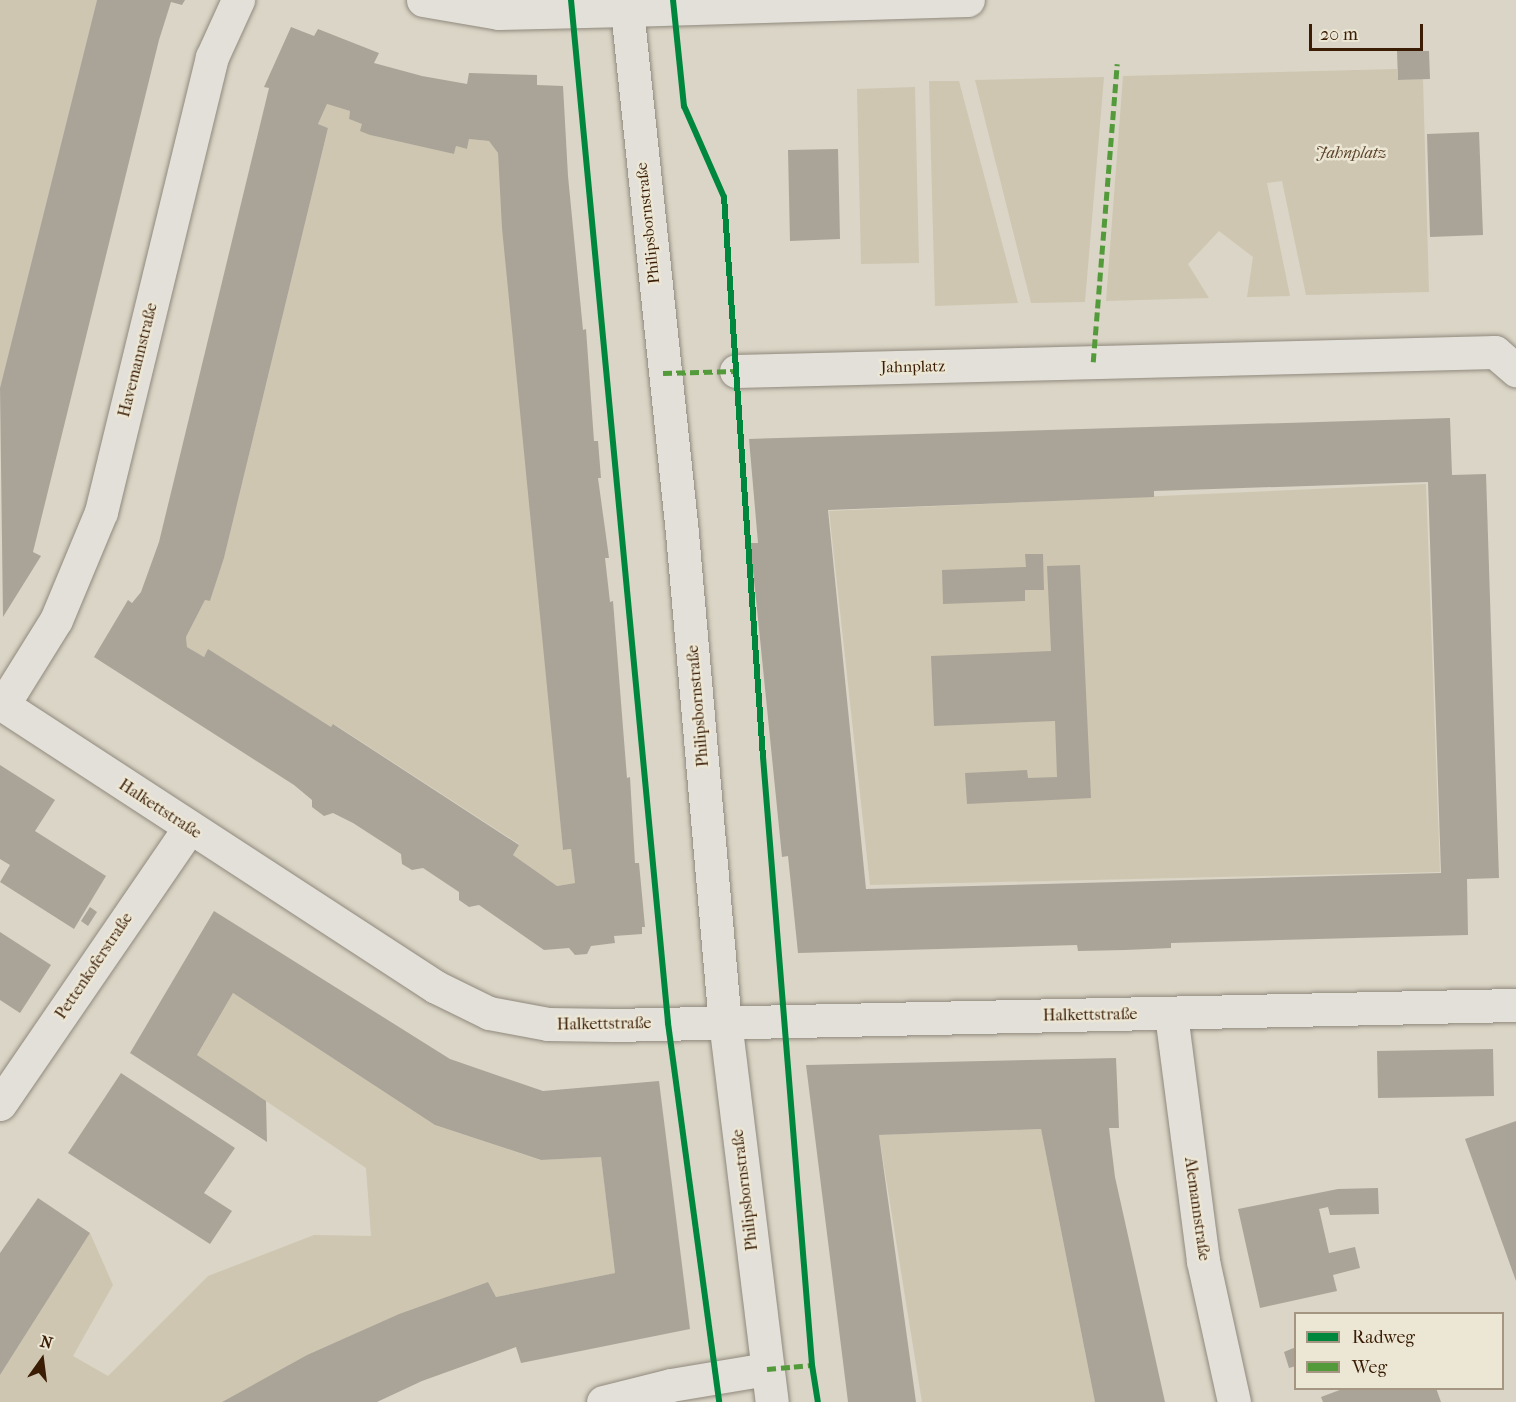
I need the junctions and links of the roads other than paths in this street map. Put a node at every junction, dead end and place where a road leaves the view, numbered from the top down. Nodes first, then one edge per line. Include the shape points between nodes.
1 (238, 0) edge
2 (423, 0) edge
3 (968, 0) edge
4 (626, 5) edge
5 (1516, 370) edge
6 (736, 371) dead end
7 (1, 704) edge
8 (189, 828) junction
9 (1516, 1005) edge
10 (1171, 1014) junction
11 (725, 1020) junction
12 (0, 1104) edge
13 (766, 1370) junction
14 (603, 1402) edge
15 (772, 1402) edge
16 (1234, 1402) edge

1 - 7 street, Havemannstraße via 212,57 101,512 56,620
2 - 4 street via 499,13
3 - 4 street
4 - 11 street, Philipsbornstraße via 682,533
5 - 6 street, Jahnplatz via 1495,352
7 - 8 street, Halkettstraße
8 - 11 street, Halkettstraße via 436,987 489,1013 548,1024
8 - 12 street, Pettenkoferstraße
9 - 10 street, Halkettstraße
10 - 11 street, Halkettstraße
10 - 16 street, Alemannstraße via 1203,1262
11 - 13 street, Philipsbornstraße
13 - 14 street via 671,1385
13 - 15 street, Philipsbornstraße

